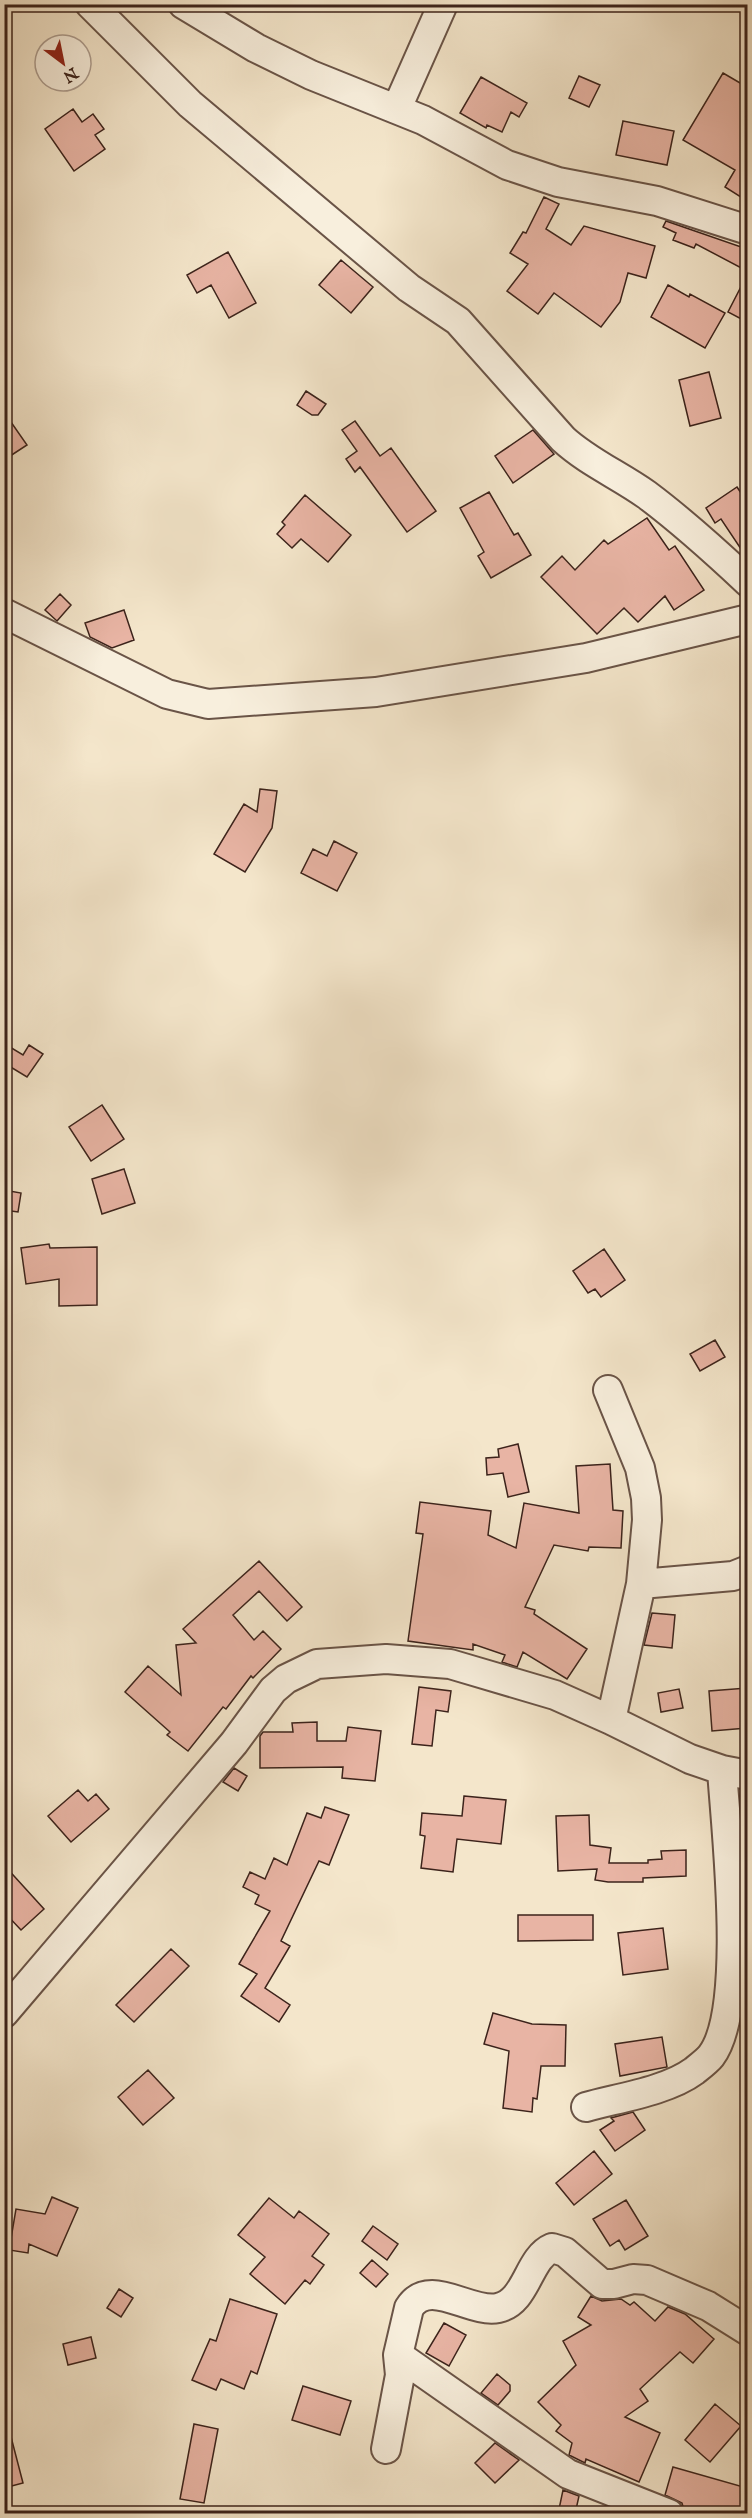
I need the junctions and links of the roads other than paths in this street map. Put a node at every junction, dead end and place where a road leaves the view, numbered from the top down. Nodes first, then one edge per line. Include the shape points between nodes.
1 (90, 4) edge
2 (183, 4) edge
3 (443, 4) edge
4 (397, 108) junction
5 (747, 230) edge
6 (747, 582) edge
7 (4, 613) edge
8 (747, 619) edge
9 (608, 1390) dead end
10 (747, 1570) edge
11 (640, 1584) junction
12 (611, 1720) junction
13 (735, 1773) edge
14 (737, 2010) edge
15 (4, 2013) edge
16 (586, 2107) dead end
17 (747, 2331) edge
18 (398, 2355) junction
19 (386, 2449) dead end
20 (669, 2514) edge

1 - 6 street via 190,104 409,288 458,321 579,454 690,528
2 - 4 street via 256,48 311,75
3 - 4 street
4 - 5 street via 507,165 558,182 657,201
7 - 8 street via 166,694 208,704 376,692 586,658
9 - 11 street via 640,1468 646,1498
10 - 11 street via 733,1576
11 - 12 street
12 - 13 street via 690,1759
12 - 15 street via 555,1695 450,1664 386,1659 317,1664 305,1669 273,1690 234,1743
13 - 14 street via 730,1992
14 - 16 street via 711,2056 693,2072 669,2084
17 - 18 street via 708,2306 647,2280 602,2284 565,2252 552,2248 544,2251 517,2294 502,2307 486,2310 429,2294 416,2298 409,2308
18 - 19 street via 400,2375
18 - 20 street via 568,2474

